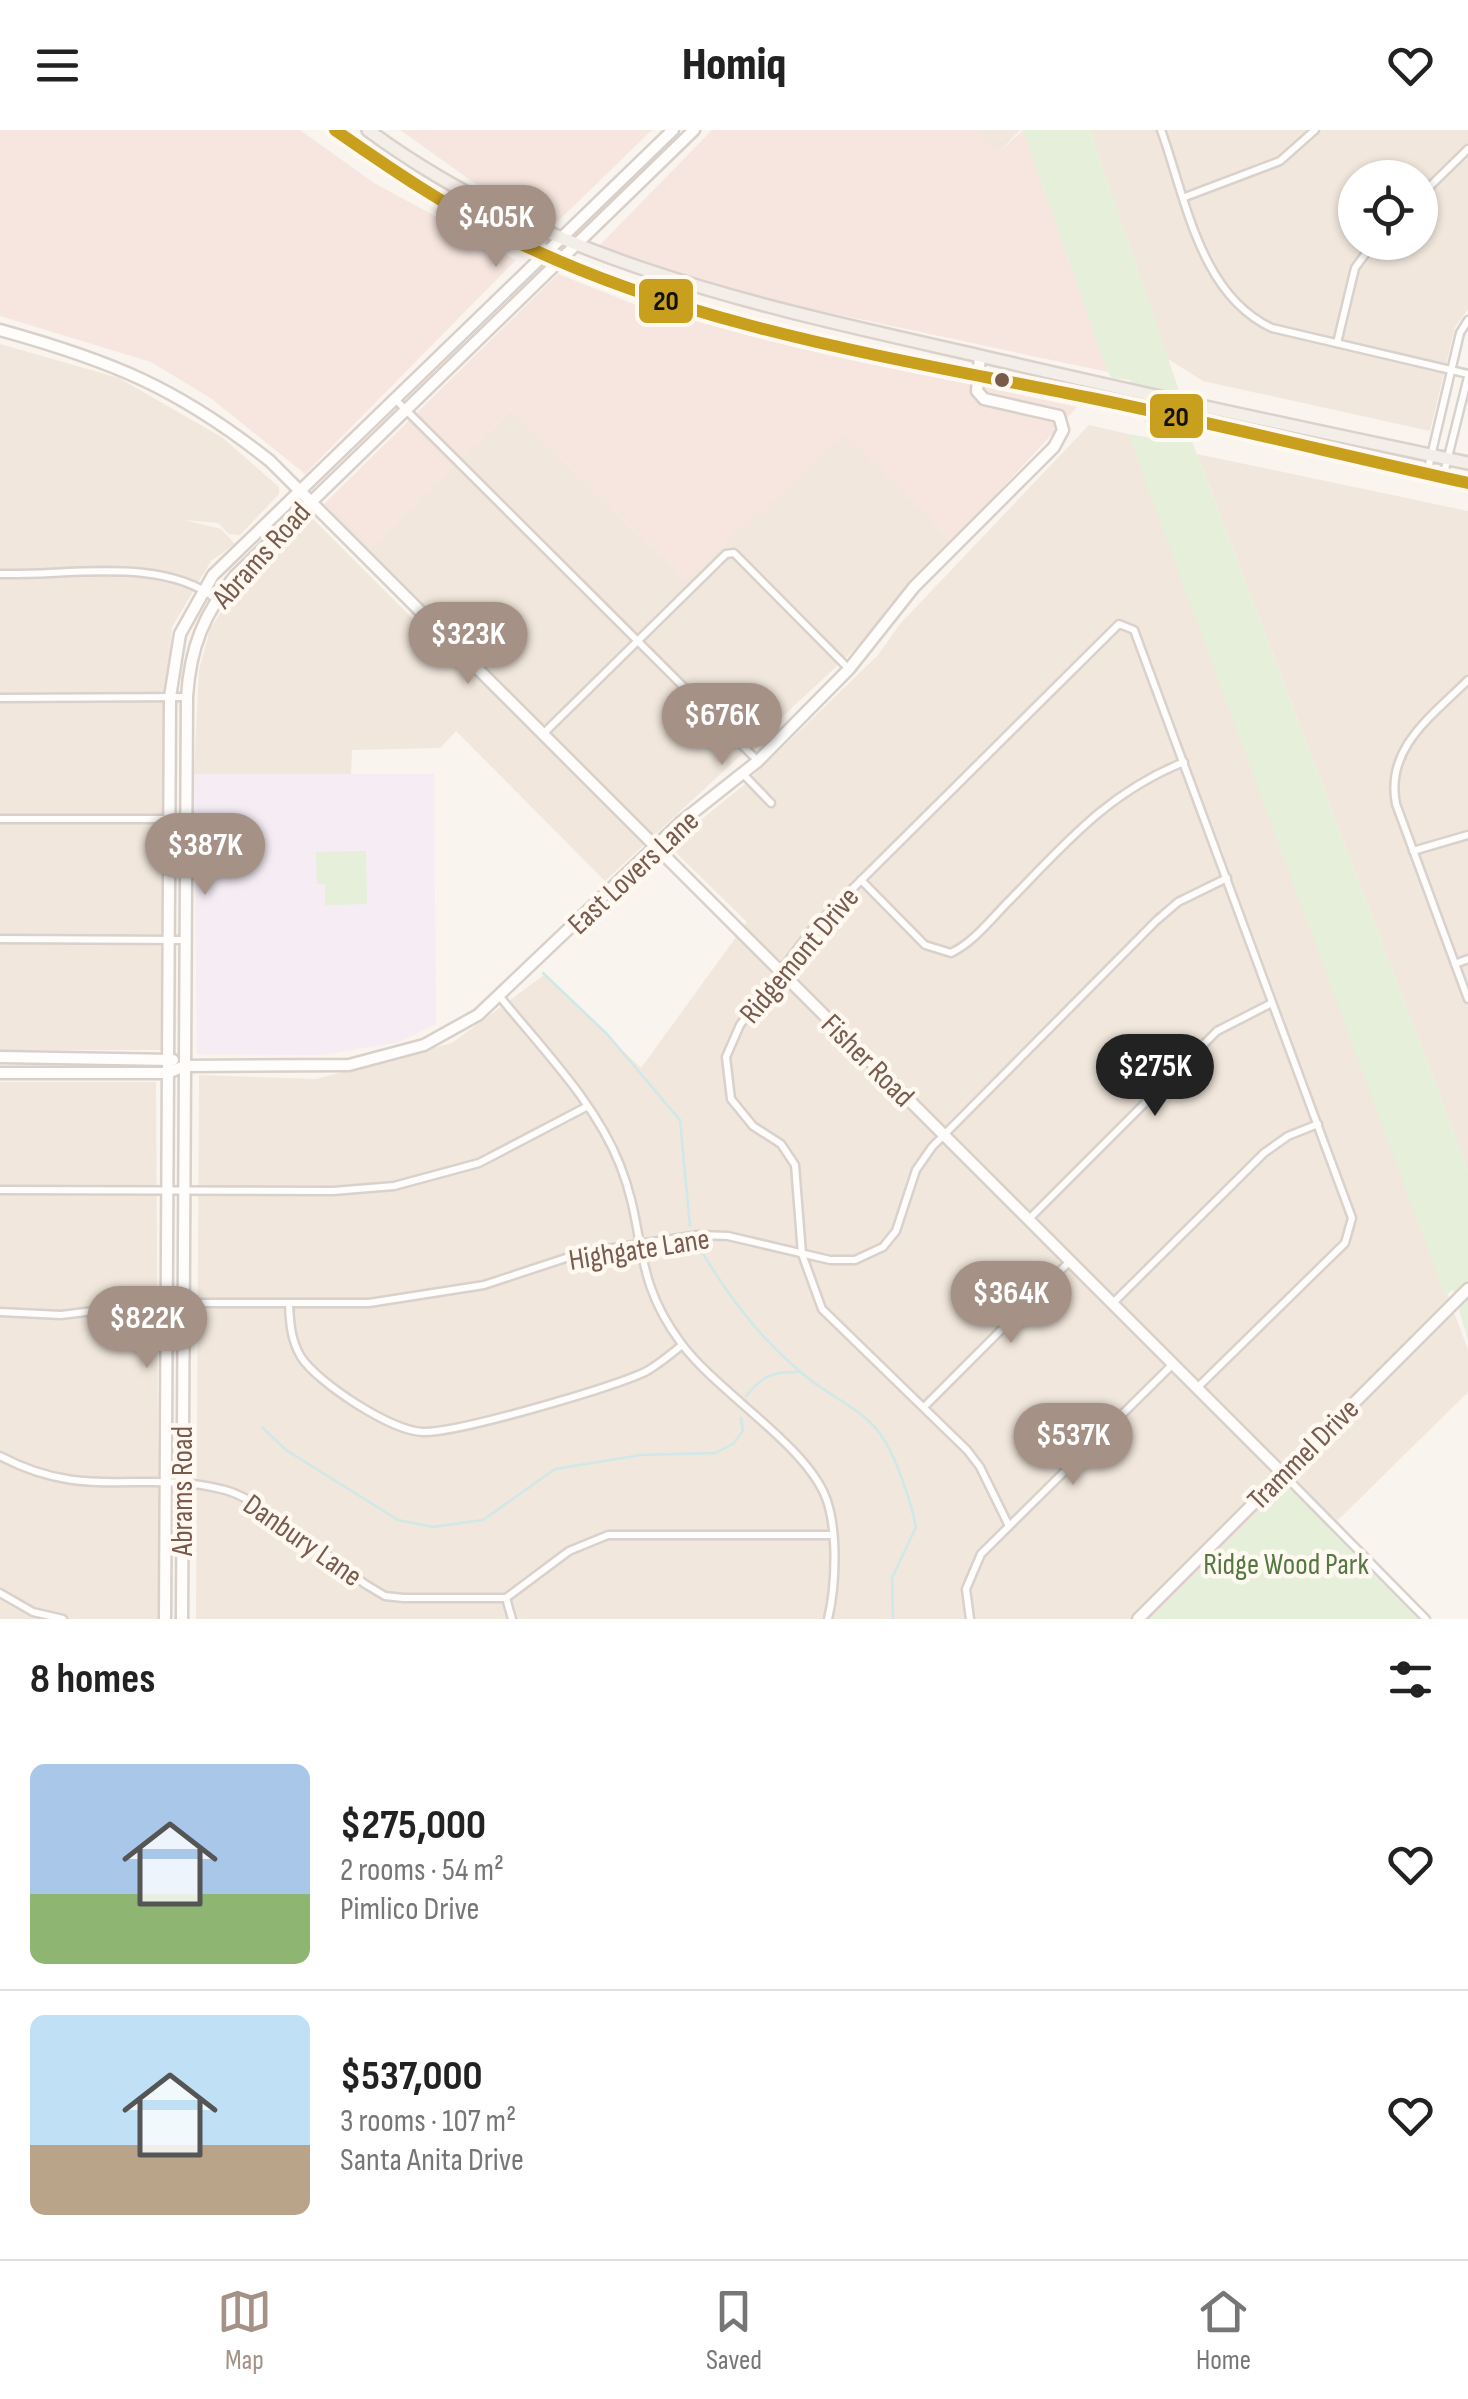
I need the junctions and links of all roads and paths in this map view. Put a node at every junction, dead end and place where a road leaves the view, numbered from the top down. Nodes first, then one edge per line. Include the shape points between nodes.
1 (368, 130) edge
2 (673, 130) edge
3 (1161, 130) edge
4 (688, 132) edge
5 (1309, 132) edge
6 (342, 133) edge
7 (1468, 148) edge
8 (1438, 178) edge
9 (1185, 198) junction
10 (560, 239) junction
11 (576, 247) junction
12 (540, 256) junction
13 (1360, 260) edge
14 (556, 263) junction
15 (1468, 320) edge
16 (824, 322) junction
17 (0, 330) edge
18 (820, 341) junction
19 (1336, 343) junction
20 (980, 356) junction
21 (1451, 369) junction
22 (1468, 375) edge
23 (978, 376) junction
24 (394, 398) junction
25 (405, 410) junction
26 (1432, 456) junction
27 (1450, 460) junction
28 (1468, 464) edge
29 (1427, 474) junction
30 (1443, 478) junction
31 (1468, 483) edge
32 (300, 490) junction
33 (310, 501) junction
34 (0, 574) edge
35 (203, 588) junction
36 (216, 599) junction
37 (178, 640) junction
38 (637, 640) junction
39 (194, 646) junction
40 (849, 669) junction
41 (1468, 680) edge
42 (170, 697) junction
43 (187, 697) junction
44 (0, 698) edge
45 (543, 734) junction
46 (758, 761) junction
47 (1184, 762) junction
48 (744, 775) junction
49 (772, 802) dead end
50 (0, 819) edge
51 (170, 819) junction
52 (186, 819) junction
53 (1468, 835) edge
54 (654, 846) junction
55 (1413, 852) junction
56 (1227, 878) junction
57 (861, 880) junction
58 (0, 939) edge
59 (169, 940) junction
60 (185, 940) junction
61 (1468, 959) edge
62 (1455, 964) junction
63 (779, 972) junction
64 (501, 998) junction
65 (1468, 999) edge
66 (1272, 1003) junction
67 (0, 1057) edge
68 (168, 1058) junction
69 (184, 1066) junction
70 (0, 1073) edge
71 (168, 1073) junction
72 (587, 1107) junction
73 (1318, 1124) junction
74 (944, 1136) junction
75 (0, 1190) edge
76 (168, 1190) junction
77 (183, 1192) junction
78 (1028, 1220) junction
79 (636, 1245) junction
80 (802, 1254) junction
81 (1070, 1261) junction
82 (1468, 1289) edge
83 (167, 1303) junction
84 (183, 1303) junction
85 (1112, 1304) junction
86 (289, 1305) junction
87 (0, 1312) edge
88 (682, 1345) junction
89 (1173, 1364) junction
90 (1198, 1388) junction
91 (925, 1406) junction
92 (0, 1456) edge
93 (1283, 1474) junction
94 (182, 1485) junction
95 (166, 1486) junction
96 (1009, 1526) junction
97 (832, 1535) junction
98 (0, 1593) edge
99 (506, 1598) junction
100 (63, 1619) edge
101 (165, 1619) edge
102 (182, 1619) edge
103 (512, 1619) edge
104 (828, 1619) edge
105 (970, 1619) edge
106 (1138, 1619) edge
107 (1426, 1619) edge

1 - 10 main road via 423,168
2 - 10 main road, Abrams Road
3 - 9 street
4 - 11 main road, Abrams Road
5 - 9 street via 1280,162
6 - 12 main road via 440,203
7 - 8 street
9 - 19 street via 1215,280 1235,305 1272,328
10 - 11 main road
10 - 12 main road, Abrams Road
11 - 14 main road, Abrams Road
11 - 16 main road via 670,281
12 - 14 main road
12 - 24 main road, Abrams Road
13 - 19 street
14 - 18 main road via 663,302
14 - 25 main road, Abrams Road
15 - 21 street
16 - 18 main road
16 - 20 main road
17 - 32 main road, Fisher Road via 163,386 227,427
18 - 23 main road
19 - 21 street
20 - 23 main road
20 - 26 main road
21 - 22 street
21 - 26 street
22 - 27 street
23 - 29 main road
23 - 40 main road, East Lovers Lane via 984,399 1044,410 1059,416 1063,430 1054,447 907,595
24 - 25 street
24 - 32 main road, Abrams Road
25 - 33 main road, Abrams Road
25 - 38 street
26 - 27 main road
26 - 29 street
27 - 28 main road
27 - 30 street
29 - 30 main road
30 - 31 main road
32 - 33 main road, Fisher Road
32 - 35 main road, Abrams Road
33 - 36 main road, Abrams Road
33 - 45 main road, Fisher Road
34 - 35 street via 160,574
35 - 36 street
35 - 37 main road, Abrams Road
36 - 39 main road, Abrams Road
37 - 39 main road
37 - 42 main road, Abrams Road
38 - 40 street via 734,553
38 - 45 street
38 - 46 street
39 - 43 main road, Abrams Road
40 - 46 main road, East Lovers Lane
41 - 55 street via 1409,739 1398,760 1394,795
42 - 43 street
42 - 44 street
42 - 51 main road, Abrams Road
43 - 52 main road, Abrams Road
45 - 54 main road, Fisher Road
46 - 48 main road, East Lovers Lane
47 - 56 street
47 - 57 street via 1144,778 1100,808 962,948 938,952 925,946
47 - 57 street, Ridgemont Drive via 1134,630 1119,624
48 - 49 street
48 - 54 main road, East Lovers Lane
50 - 51 street
51 - 52 street
51 - 59 main road, Abrams Road
52 - 60 main road, Abrams Road
53 - 55 street
54 - 63 main road, Fisher Road
54 - 64 main road, East Lovers Lane
55 - 62 street
56 - 66 street
56 - 74 street, Highgate Lane via 1156,921
57 - 63 street, Ridgemont Drive
58 - 59 street
59 - 60 street
59 - 68 main road, Abrams Road
60 - 69 main road, Abrams Road
61 - 62 street
62 - 65 street
63 - 74 main road, Fisher Road
63 - 80 street, Ridgemont Drive via 740,1024 725,1068 742,1114 781,1144 795,1165
64 - 69 main road, East Lovers Lane via 443,1036 382,1058 328,1067
64 - 72 street
66 - 73 street
66 - 78 street via 1217,1030
67 - 68 main road, East Lovers Lane
68 - 69 main road, East Lovers Lane
68 - 71 main road, Abrams Road
69 - 71 main road, East Lovers Lane
69 - 77 main road, Abrams Road
70 - 71 main road, East Lovers Lane
71 - 76 main road, Abrams Road
72 - 77 street via 479,1164 394,1186
72 - 79 street via 619,1162
73 - 85 street via 1264,1153
73 - 90 street via 1349,1207 1353,1227 1346,1243
74 - 78 main road, Fisher Road
74 - 80 street, Highgate Lane via 916,1170 900,1224 883,1247 855,1260
75 - 76 street
76 - 77 street
76 - 83 main road, Abrams Road
77 - 84 main road, Abrams Road
78 - 81 main road, Fisher Road
79 - 80 street, Highgate Lane via 714,1234
79 - 86 street, Highgate Lane via 406,1299
79 - 88 street via 650,1293
80 - 91 street, Ridgemont Drive via 822,1308
81 - 85 main road, Fisher Road
81 - 91 street
82 - 93 main road, Trammel Drive
83 - 84 street, Highgate Lane
83 - 87 street, Highgate Lane via 61,1315
83 - 95 main road, Abrams Road
84 - 86 street, Highgate Lane
84 - 94 main road, Abrams Road
85 - 89 main road, Fisher Road
86 - 88 street via 294,1342 314,1372 410,1431 450,1429 625,1380
88 - 97 street via 815,1477 827,1500
89 - 90 main road, Fisher Road
89 - 96 street
90 - 93 main road, Fisher Road
91 - 96 street, Ridgemont Drive via 980,1467
92 - 95 street, Danbury Lane via 65,1482
93 - 106 main road, Trammel Drive
93 - 107 street, Fisher Road
94 - 95 street, Danbury Lane
94 - 99 street, Danbury Lane via 240,1494 385,1596
94 - 102 main road, Abrams Road
95 - 101 main road, Abrams Road
96 - 105 street via 973,1564 966,1589
97 - 99 street via 608,1535 569,1551
97 - 104 street
98 - 100 street
99 - 103 street

